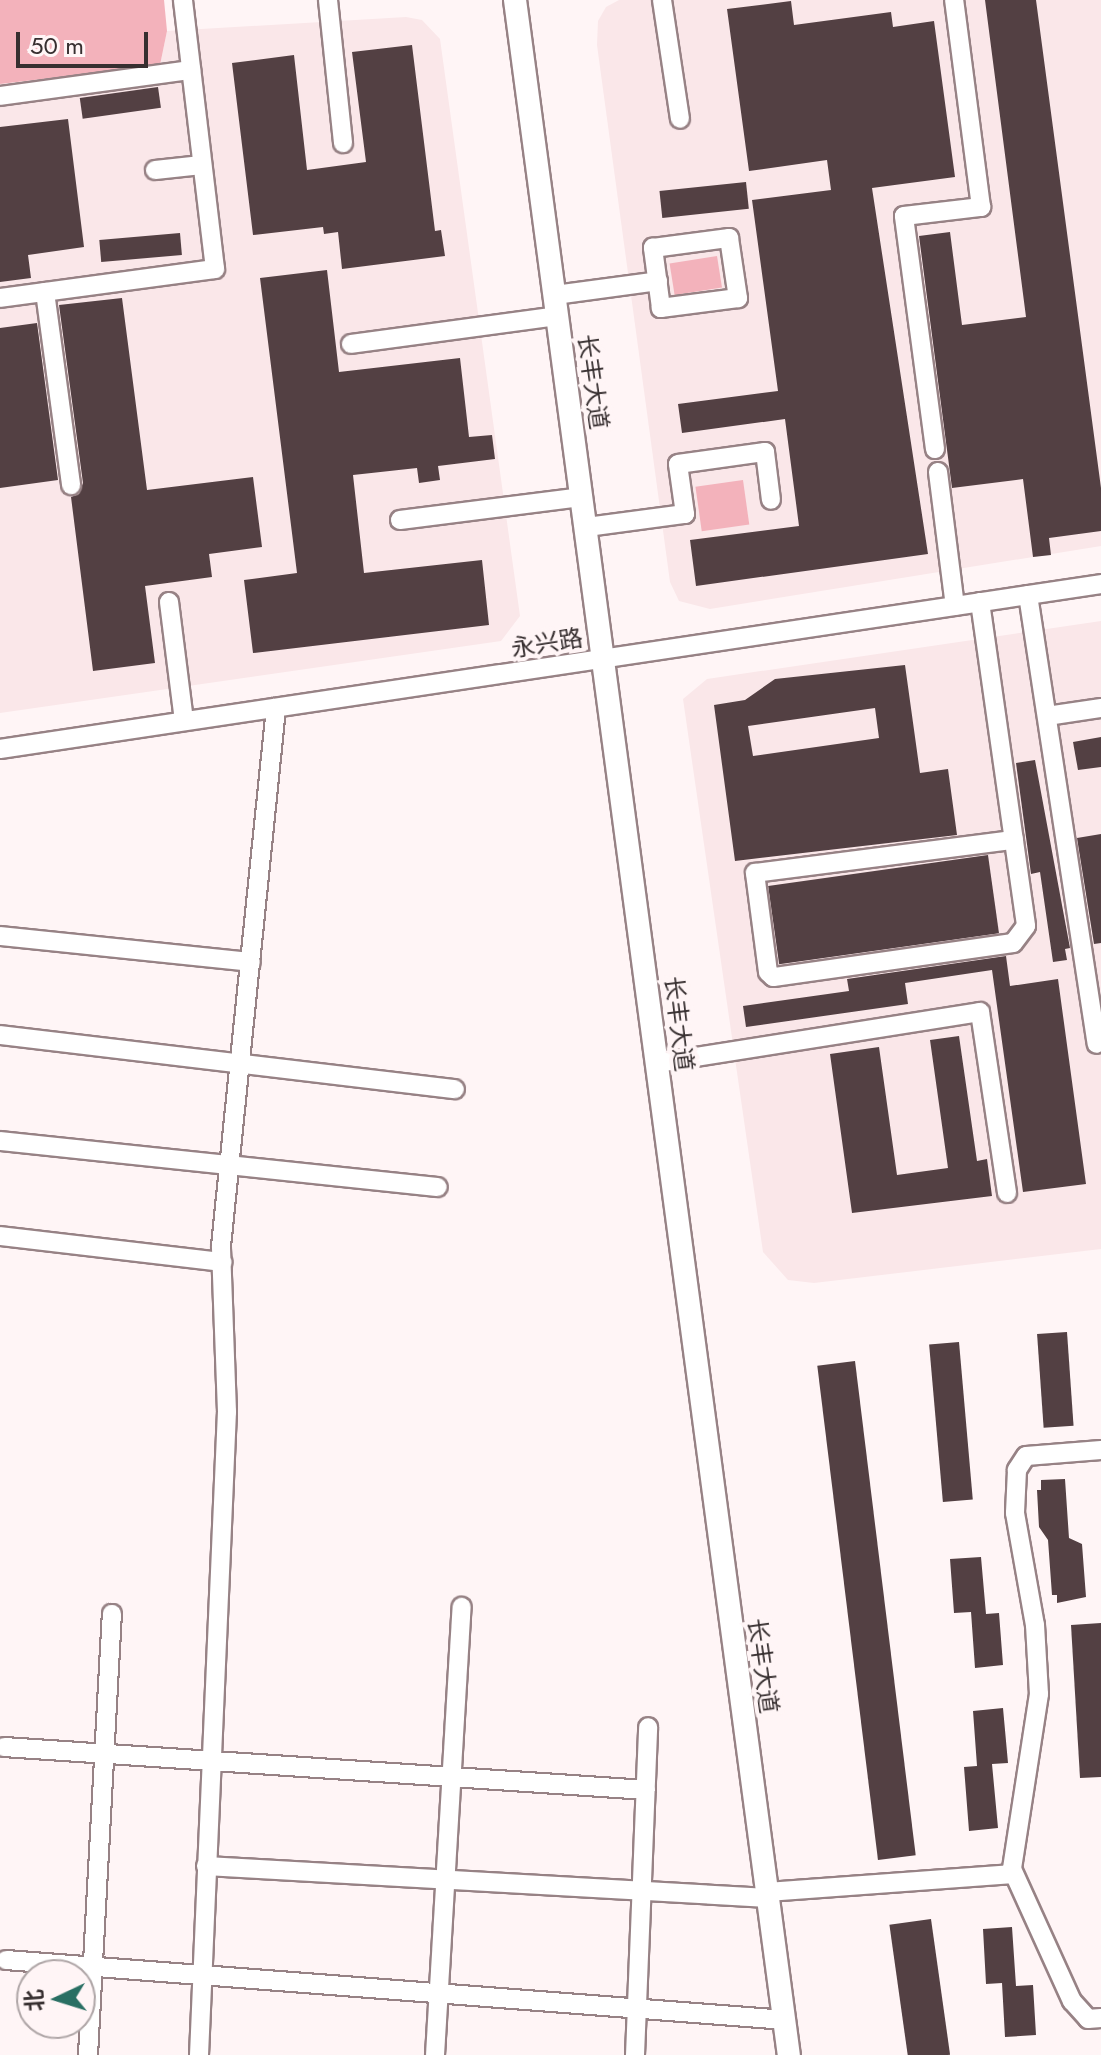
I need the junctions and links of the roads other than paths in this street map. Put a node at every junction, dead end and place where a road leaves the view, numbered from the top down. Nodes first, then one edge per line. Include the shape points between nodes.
1 (183, 0) edge
2 (328, 0) edge
3 (515, 0) edge
4 (662, 0) edge
5 (954, 0) edge
6 (191, 70) junction
7 (0, 96) edge
8 (680, 119) dead end
9 (343, 143) dead end
10 (202, 165) junction
11 (155, 170) dead end
12 (658, 281) junction
13 (45, 292) junction
14 (0, 298) edge
15 (556, 306) junction
16 (351, 344) dead end
17 (935, 449) dead end
18 (938, 472) dead end
19 (71, 485) dead end
20 (583, 497) junction
21 (771, 500) dead end
22 (400, 520) dead end
23 (587, 527) junction
24 (1101, 584) edge
25 (1028, 595) junction
26 (169, 602) dead end
27 (980, 602) junction
28 (955, 606) junction
29 (606, 658) junction
30 (276, 708) junction
31 (1101, 708) edge
32 (1047, 716) junction
33 (184, 721) junction
34 (0, 749) edge
35 (1014, 840) junction
36 (0, 936) edge
37 (251, 962) junction
38 (0, 1035) edge
39 (1097, 1044) dead end
40 (240, 1063) junction
41 (658, 1063) junction
42 (455, 1089) dead end
43 (0, 1141) edge
44 (230, 1165) junction
45 (438, 1187) dead end
46 (1007, 1193) dead end
47 (0, 1236) edge
48 (222, 1262) junction
49 (1101, 1450) edge
50 (462, 1607) dead end
51 (112, 1614) dead end
52 (648, 1727) dead end
53 (4, 1747) dead end
54 (104, 1754) junction
55 (211, 1761) junction
56 (452, 1777) junction
57 (646, 1790) junction
58 (206, 1866) junction
59 (1013, 1874) junction
60 (446, 1882) junction
61 (642, 1894) junction
62 (768, 1895) junction
63 (93, 1959) edge
64 (6, 1960) dead end
65 (16, 1961) edge
66 (96, 1966) edge
67 (202, 1975) junction
68 (439, 1993) junction
69 (637, 2008) junction
70 (1101, 2018) edge
71 (785, 2020) junction
72 (199, 2055) edge
73 (435, 2055) edge
74 (635, 2055) edge
75 (789, 2055) edge

1 - 6 street
2 - 9 street
3 - 15 main road, 长丰大道
4 - 8 street
5 - 17 street via 981,207 904,216
6 - 7 street
6 - 10 street
10 - 11 street
10 - 13 street via 215,269
12 - 12 street via 653,248 729,238 738,298 661,308
12 - 15 street
13 - 14 street
13 - 19 street
15 - 16 street
15 - 20 main road, 长丰大道
18 - 28 street
20 - 22 street
20 - 23 main road, 长丰大道
21 - 23 street via 765,452 678,464 685,514
23 - 29 main road, 长丰大道
24 - 25 street, 永兴路
25 - 27 street, 永兴路
25 - 32 street
26 - 33 street
27 - 28 street, 永兴路
27 - 35 street
28 - 29 street, 永兴路
29 - 30 street, 永兴路
29 - 41 main road, 长丰大道
30 - 33 street, 永兴路
30 - 37 street
31 - 32 street
32 - 39 street
33 - 34 street, 永兴路
35 - 35 street via 1026,926 1013,943 773,977 768,972 755,873
36 - 37 street
37 - 40 street
38 - 40 street
40 - 42 street
40 - 44 street
41 - 46 street via 980,1012
41 - 62 main road, 长丰大道
43 - 44 street
44 - 45 street
44 - 48 street
47 - 48 street
48 - 55 street via 227,1412
49 - 59 street via 1026,1456 1017,1470 1015,1513 1035,1625 1039,1694
50 - 56 street
51 - 54 street
52 - 57 street
53 - 54 street
54 - 55 street
54 - 63 street
55 - 56 street
55 - 58 street
56 - 57 street
56 - 60 street
57 - 61 street
58 - 60 street
58 - 67 street
59 - 62 street
59 - 70 street via 1072,2001 1088,2019
60 - 61 street
60 - 68 street
61 - 62 street
61 - 69 street
62 - 71 main road, 长丰大道
64 - 65 street
66 - 67 street
67 - 68 street
67 - 72 street
68 - 69 street
68 - 73 street
69 - 71 street
69 - 74 street
71 - 75 main road, 长丰大道

